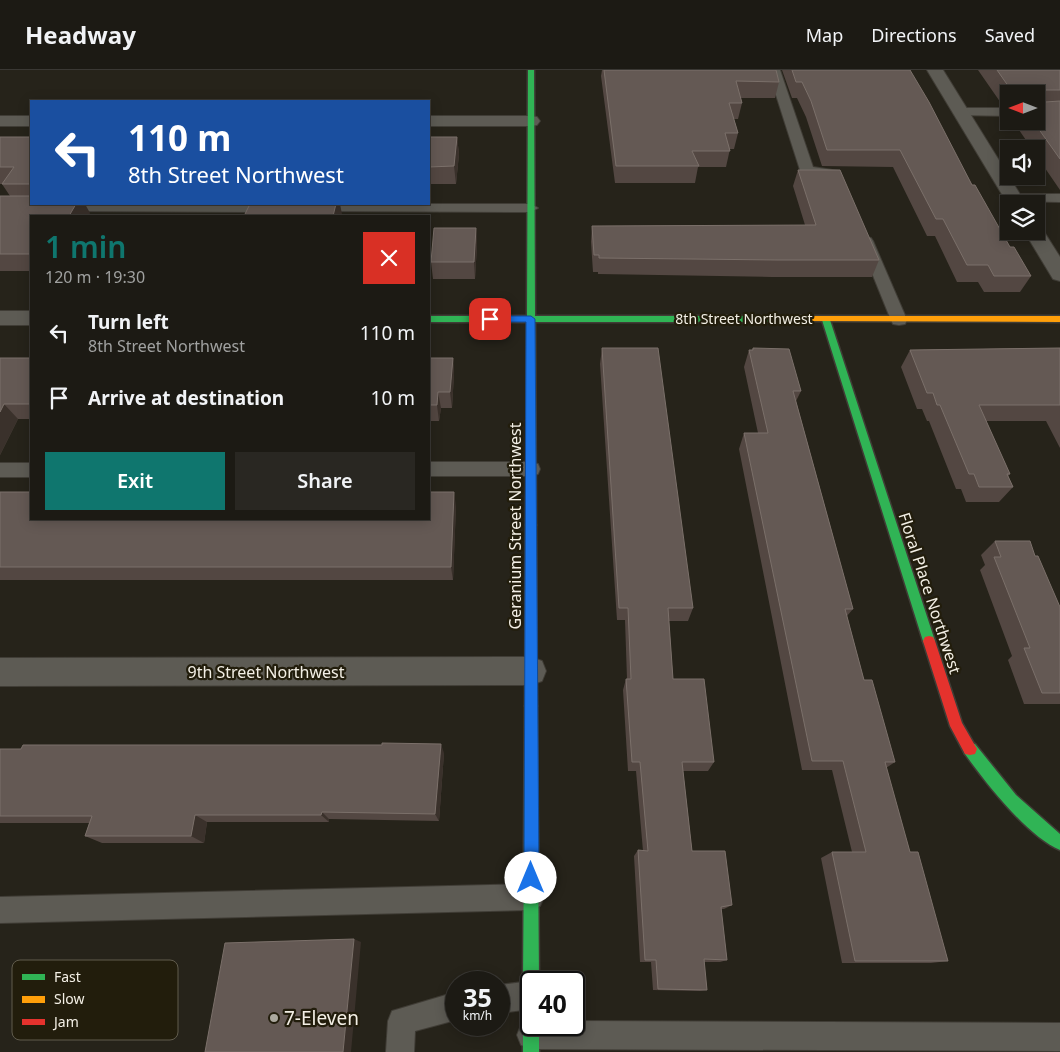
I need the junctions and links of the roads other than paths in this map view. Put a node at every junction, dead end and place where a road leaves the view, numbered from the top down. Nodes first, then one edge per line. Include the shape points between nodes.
1 (531, 70) edge
2 (774, 70) edge
3 (935, 70) edge
4 (961, 112) junction
5 (1000, 112) edge
6 (0, 121) edge
7 (30, 121) edge
8 (430, 121) edge
9 (531, 121) junction
10 (843, 184) edge
11 (1011, 195) edge
12 (1060, 198) edge
13 (1045, 199) edge
14 (49, 208) edge
15 (285, 208) edge
16 (304, 208) edge
17 (531, 208) junction
18 (861, 228) edge
19 (1039, 240) edge
20 (1060, 274) edge
21 (0, 318) edge
22 (30, 318) edge
23 (430, 318) edge
24 (531, 319) junction
25 (1060, 319) edge
26 (826, 320) junction
27 (899, 320) junction
28 (430, 469) edge
29 (531, 469) junction
30 (0, 470) edge
31 (30, 470) edge
32 (0, 672) edge
33 (531, 672) junction
34 (1060, 843) edge
35 (531, 897) junction
36 (0, 910) edge
37 (531, 971) edge
38 (445, 1009) edge
39 (531, 1037) edge
40 (1060, 1037) edge
41 (400, 1052) edge

1 - 9 street, Geranium Street Northwest
2 - 10 lane via 807,170 839,175
3 - 4 street
4 - 5 lane
4 - 11 street
6 - 7 street
8 - 9 street
9 - 17 street, Geranium Street Northwest
12 - 13 lane
14 - 15 lane
16 - 17 lane
17 - 24 street, Geranium Street Northwest
18 - 27 lane
19 - 20 street
21 - 22 street
23 - 24 street, 8th Street Northwest
24 - 26 street, 8th Street Northwest
24 - 29 street, Geranium Street Northwest
25 - 27 street, 8th Street Northwest
26 - 27 street, 8th Street Northwest
26 - 34 street, Floral Place Northwest via 956,726 990,779 1026,817
28 - 29 lane
29 - 33 street, Geranium Street Northwest
30 - 31 lane
32 - 33 street, 9th Street Northwest
33 - 35 street, Geranium Street Northwest
35 - 36 lane
35 - 37 street, Geranium Street Northwest
38 - 41 lane via 402,1021
39 - 40 lane

